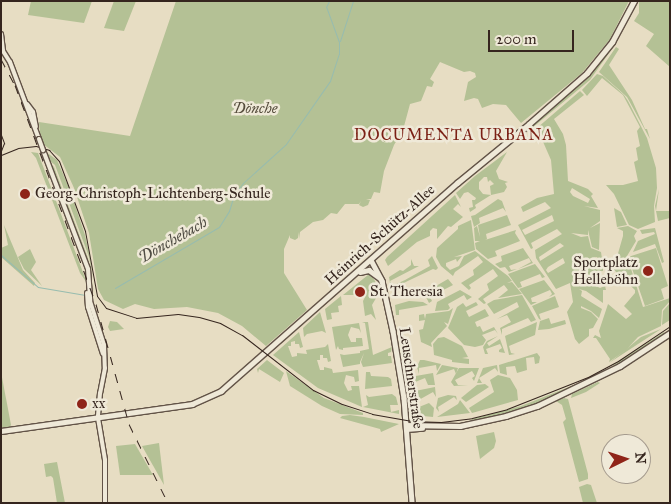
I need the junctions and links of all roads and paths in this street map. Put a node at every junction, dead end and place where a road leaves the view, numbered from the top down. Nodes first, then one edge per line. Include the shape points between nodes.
1 (634, 1) edge
2 (1, 34) edge
3 (371, 260) junction
4 (357, 274) junction
5 (382, 281) junction
6 (670, 333) edge
7 (98, 418) junction
8 (406, 427) junction
9 (1, 431) edge
10 (105, 503) edge
11 (412, 503) edge

1 - 3 main road, Heinrich-Schütz-Allee via 612,42 587,73
2 - 7 street, bridge via 3,51 24,100 33,112 36,131 89,274 87,301 105,361
3 - 4 main road, Heinrich-Schütz-Allee
3 - 5 main road, Leuschnerstraße
4 - 5 main road via 369,270
4 - 7 main road, Heinrich-Schütz-Allee via 214,395 192,404
5 - 8 main road, Leuschnerstraße via 393,331
6 - 8 main road via 620,366 537,406 466,425
7 - 9 main road, Heinrich-Schütz-Allee
7 - 10 street via 105,460
8 - 11 main road, Leuschnerstraße

